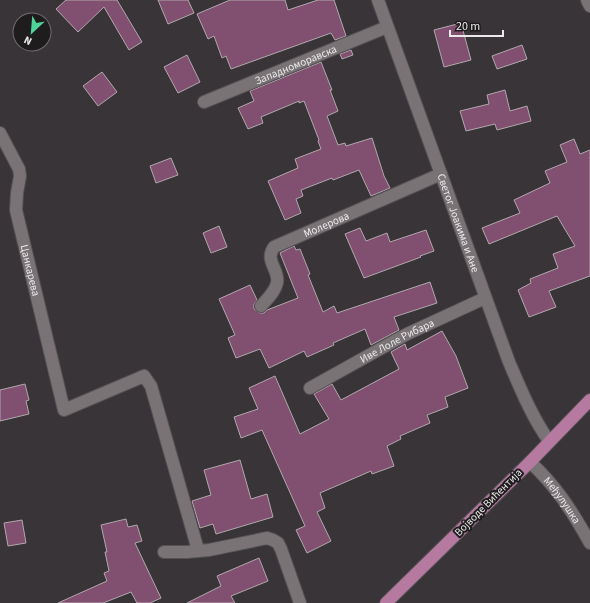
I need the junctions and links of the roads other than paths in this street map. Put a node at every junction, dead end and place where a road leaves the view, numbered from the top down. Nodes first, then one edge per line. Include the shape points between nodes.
1 (378, 0) edge
2 (587, 0) edge
3 (590, 6) edge
4 (387, 27) junction
5 (204, 102) dead end
6 (0, 133) edge
7 (441, 174) junction
8 (485, 298) junction
9 (261, 306) dead end
10 (310, 388) dead end
11 (590, 400) edge
12 (550, 441) junction
13 (530, 462) junction
14 (590, 543) edge
15 (198, 550) junction
16 (164, 552) dead end
17 (300, 603) edge
18 (386, 603) edge

1 - 4 street, Светог Јоакима и Ане
2 - 3 street
4 - 5 street, Западноморавска
4 - 7 street, Светог Јоакима и Ане
6 - 15 street, Цанкарева via 19,169 16,210 64,410 144,376 151,386
7 - 8 street, Светог Јоакима и Ане
7 - 9 street, Молерова via 274,247 270,256 278,278 277,284
8 - 10 street, Иве Лоле Рибара via 401,337
8 - 12 street, Светог Јоакима и Ане via 526,401 541,430
11 - 12 main road, Војводе Вићентија
12 - 13 main road, Војводе Вићентија
13 - 14 street, Међулушка via 563,497
13 - 18 main road, Војводе Вићентија
15 - 16 street
15 - 17 street via 209,550 261,538 273,540 282,549

